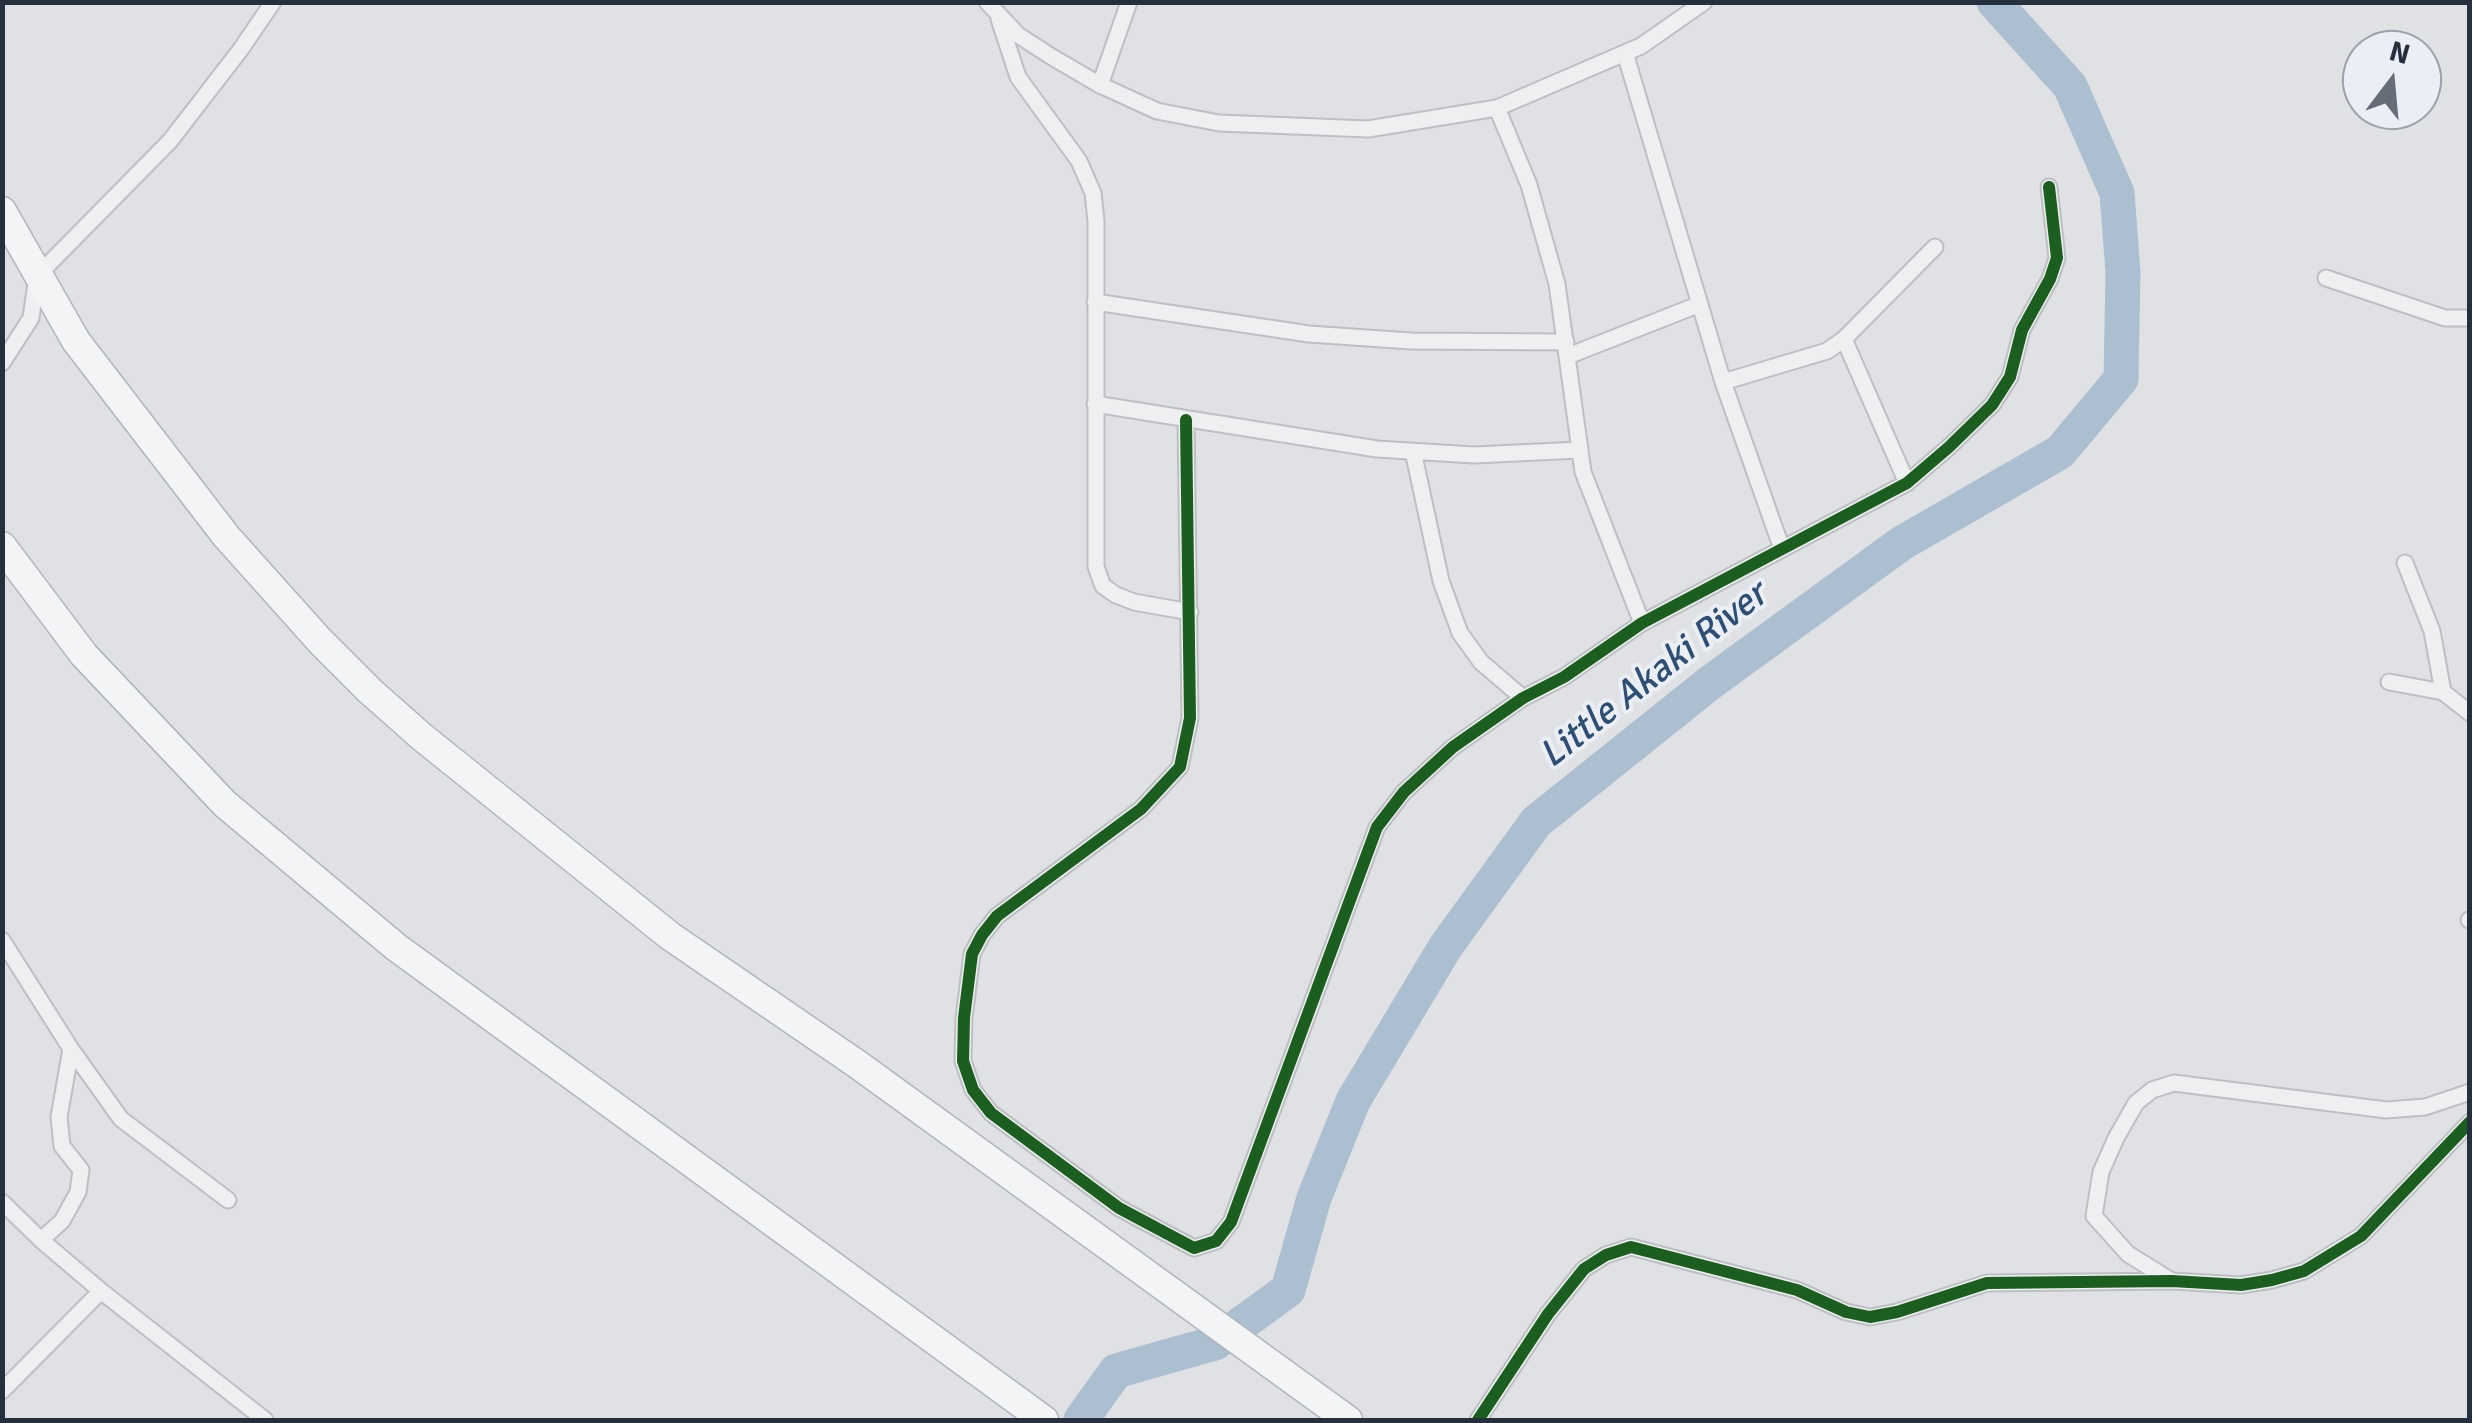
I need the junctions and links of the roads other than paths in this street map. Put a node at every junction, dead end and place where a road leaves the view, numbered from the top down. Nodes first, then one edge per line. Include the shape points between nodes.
1 (273, 2) edge
2 (987, 2) edge
3 (1129, 2) edge
4 (1704, 2) edge
5 (998, 17) junction
6 (1625, 53) junction
7 (1100, 85) junction
8 (1497, 108) junction
9 (2049, 186) dead end
10 (2, 211) edge
11 (1935, 247) dead end
12 (37, 276) junction
13 (2326, 278) dead end
14 (1095, 302) junction
15 (1700, 304) junction
16 (2470, 318) edge
17 (1844, 338) junction
18 (1566, 349) junction
19 (2, 363) edge
20 (1723, 382) junction
21 (1095, 404) junction
22 (1186, 420) junction
23 (1580, 450) junction
24 (1413, 451) junction
25 (1907, 484) junction
26 (2, 546) edge
27 (1782, 549) junction
28 (2406, 563) dead end
29 (1190, 612) junction
30 (1642, 623) junction
31 (2389, 682) dead end
32 (2443, 692) junction
33 (1523, 698) junction
34 (2470, 713) edge
35 (2, 940) edge
36 (71, 1049) junction
37 (2470, 1092) edge
38 (2470, 1122) edge
39 (228, 1200) dead end
40 (2, 1202) edge
41 (41, 1240) junction
42 (2172, 1281) junction
43 (101, 1291) junction
44 (2, 1391) edge
45 (264, 1420) edge
46 (1044, 1420) edge
47 (1348, 1420) edge
48 (1478, 1420) edge

1 - 12 street via 170,141
2 - 5 street
3 - 7 street
4 - 6 street
5 - 7 street
5 - 14 street via 1018,77 1079,161 1093,193
6 - 8 street
6 - 15 street
7 - 8 street via 1157,111 1219,123 1368,129
8 - 18 street via 1530,185 1557,284
9 - 25 street via 2058,258 2022,330 2010,377 1992,406
10 - 12 highway
11 - 17 street
12 - 19 street via 36,304
12 - 47 highway via 76,340 226,536 320,642 422,738 670,936
13 - 16 street via 2444,318
14 - 18 street via 1309,334
14 - 21 street
15 - 18 street
15 - 20 street
17 - 20 street via 1826,351
17 - 25 street
18 - 23 street
20 - 27 street
21 - 22 street
21 - 29 street via 1094,533 1103,586 1134,602
22 - 24 street
22 - 29 street
23 - 24 street
23 - 30 street
24 - 33 street via 1441,581 1460,633 1481,662
25 - 27 street
26 - 46 highway via 84,656 225,804 396,947
27 - 30 street
28 - 32 street via 2432,631
29 - 33 street via 1190,718 1180,767 1141,809 997,916 982,935 972,954 963,1061 973,1090 992,1113 1119,1208 1194,1248 1216,1241 1231,1222 1377,828 1441,758
30 - 33 street
31 - 32 street
32 - 34 street
35 - 36 street
36 - 39 street via 122,1119
36 - 41 street via 59,1116 62,1146 80,1170 78,1192
37 - 42 street via 2425,1107 2386,1110 2174,1083 2152,1090 2136,1103 2100,1172 2094,1216 2128,1254
38 - 42 street via 2361,1236 2304,1271 2240,1284
40 - 41 street
41 - 43 street
42 - 48 street via 1987,1283 1870,1317 1797,1290 1631,1247 1584,1269
43 - 44 street
43 - 45 street

